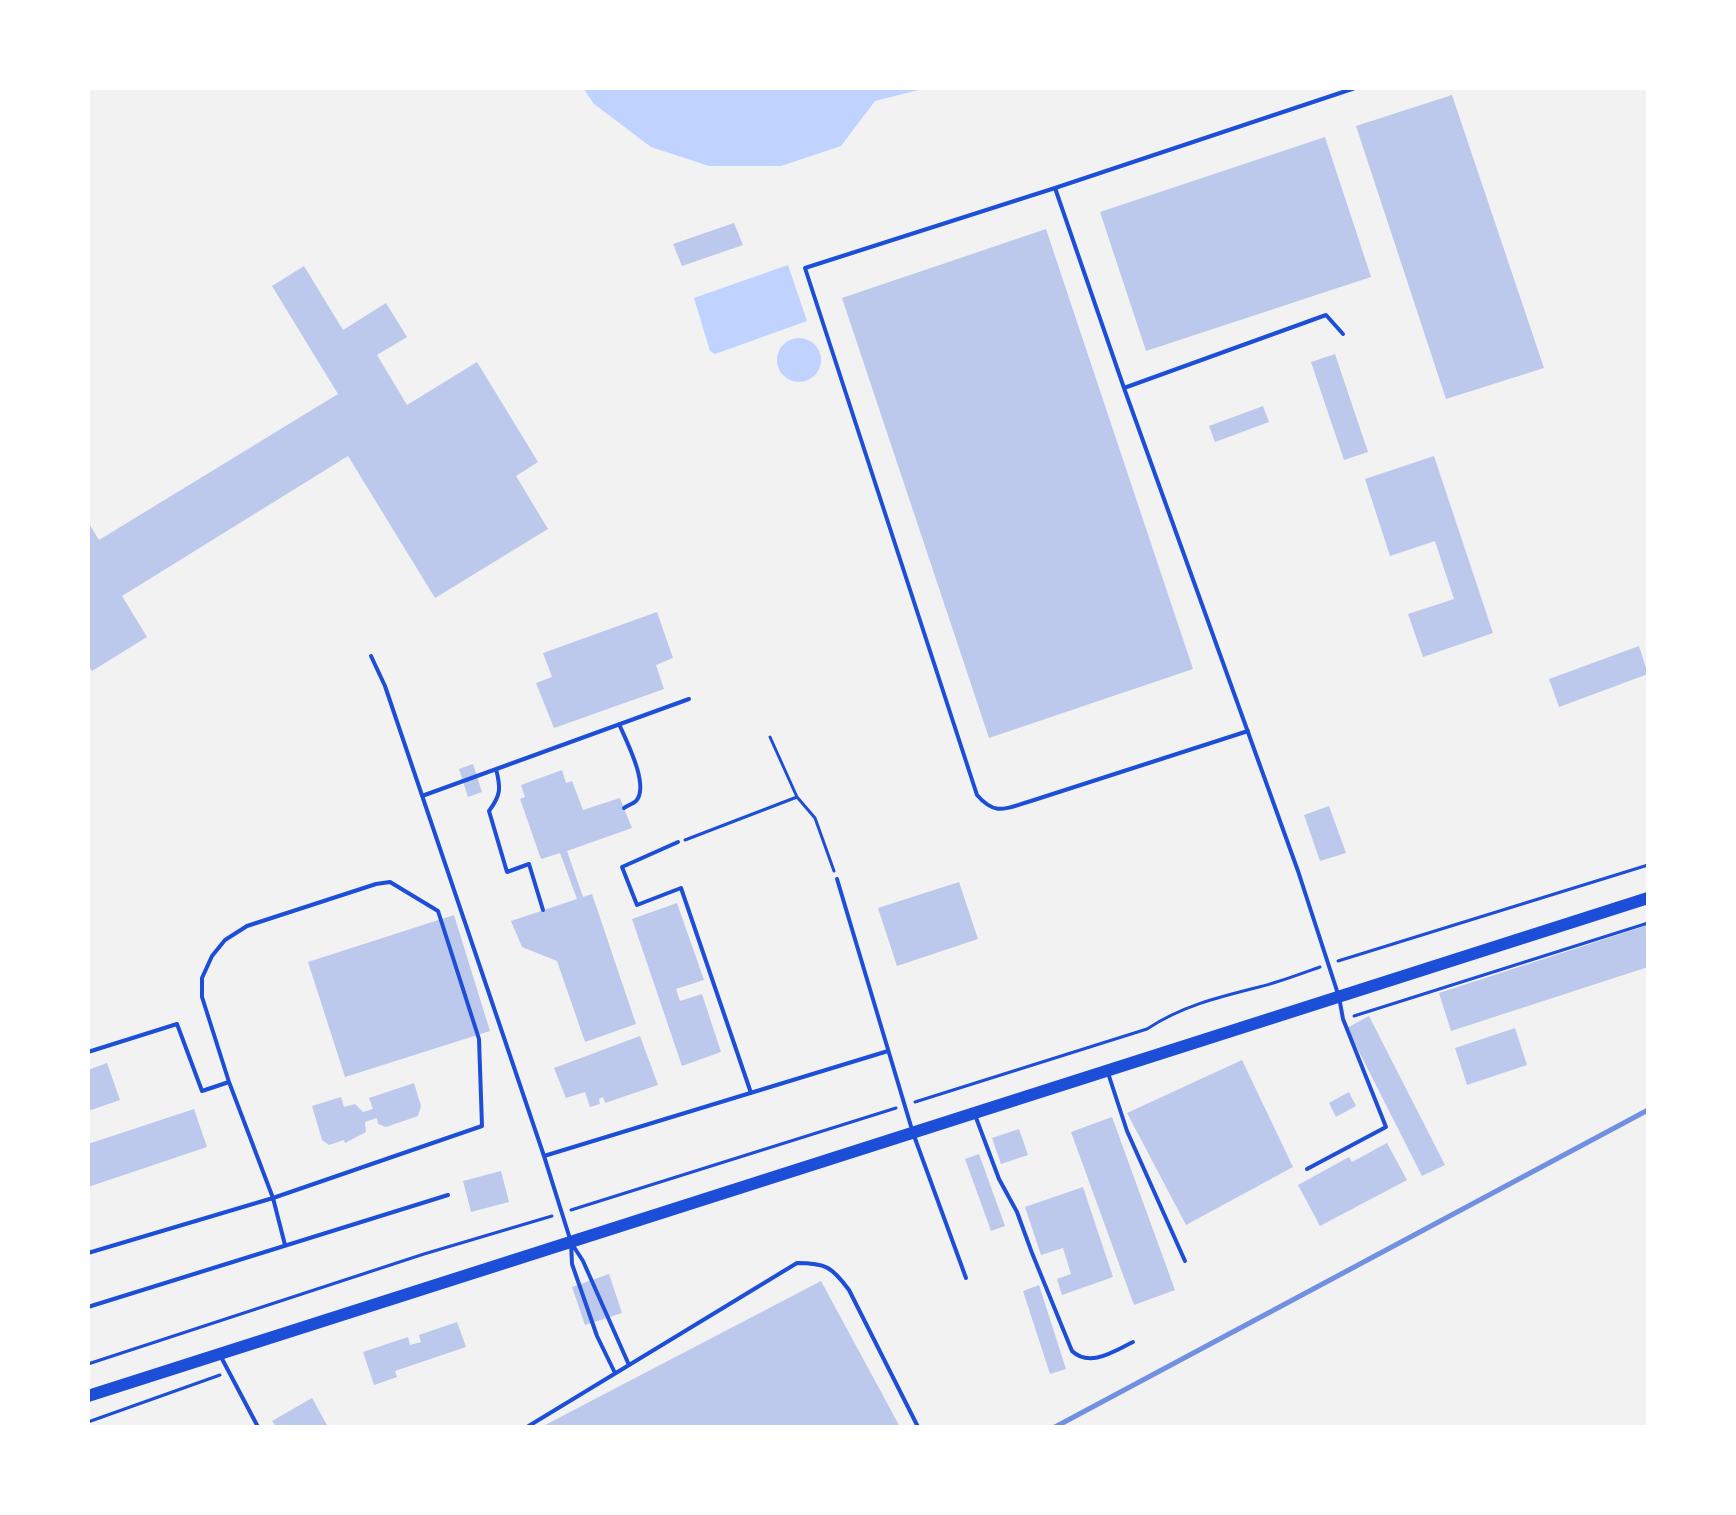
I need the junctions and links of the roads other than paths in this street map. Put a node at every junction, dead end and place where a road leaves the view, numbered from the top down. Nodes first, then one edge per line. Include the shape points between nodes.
1 (1355, 88) edge
2 (1055, 188) junction
3 (1343, 334) dead end
4 (1124, 388) junction
5 (371, 656) dead end
6 (689, 699) dead end
7 (619, 724) junction
8 (1248, 731) junction
9 (496, 769) junction
10 (422, 796) junction
11 (624, 808) dead end
12 (678, 842) road end
13 (837, 879) road end
14 (1648, 898) edge
15 (543, 910) dead end
16 (1339, 997) junction
17 (888, 1051) junction
18 (88, 1052) edge
19 (1107, 1071) junction
20 (229, 1082) junction
21 (751, 1093) junction
22 (974, 1113) junction
23 (913, 1133) junction
24 (544, 1156) junction
25 (1307, 1169) dead end
26 (448, 1195) dead end
27 (273, 1198) junction
28 (571, 1242) junction
29 (285, 1246) junction
30 (88, 1253) edge
31 (1185, 1261) dead end
32 (966, 1278) dead end
33 (88, 1307) edge
34 (1133, 1342) dead end
35 (219, 1354) junction
36 (629, 1365) junction
37 (615, 1373) junction
38 (88, 1396) edge
39 (258, 1427) edge
40 (527, 1427) edge
41 (918, 1427) edge

1 - 2 lane
2 - 4 lane
2 - 8 lane via 805,268 977,795 998,810
3 - 4 lane via 1326,315
4 - 8 lane
5 - 10 lane
6 - 7 lane
7 - 9 lane
7 - 11 lane via 640,778 636,801
8 - 16 lane
9 - 10 lane
9 - 15 lane via 501,787 489,811 497,845 507,872 529,864
10 - 24 lane
12 - 21 lane via 622,867 637,905 681,888
13 - 17 lane
14 - 16 main road
16 - 19 main road
16 - 25 lane via 1386,1127
17 - 21 lane
17 - 23 lane
18 - 20 lane via 177,1024 202,1091
19 - 22 main road
19 - 31 lane via 1127,1131
20 - 27 lane
20 - 27 lane via 202,997 202,978 225,940 247,926 390,882 438,911 479,1039 482,1126
21 - 24 lane
22 - 23 main road
22 - 34 lane via 1072,1351 1094,1360
23 - 28 main road
23 - 32 lane
24 - 28 lane
26 - 29 lane
27 - 29 lane
27 - 30 lane
28 - 35 main road
28 - 36 lane
28 - 37 lane via 572,1264
29 - 33 lane
35 - 38 main road
35 - 39 lane
36 - 37 lane
36 - 41 lane via 797,1263 826,1265 849,1290
37 - 40 lane

